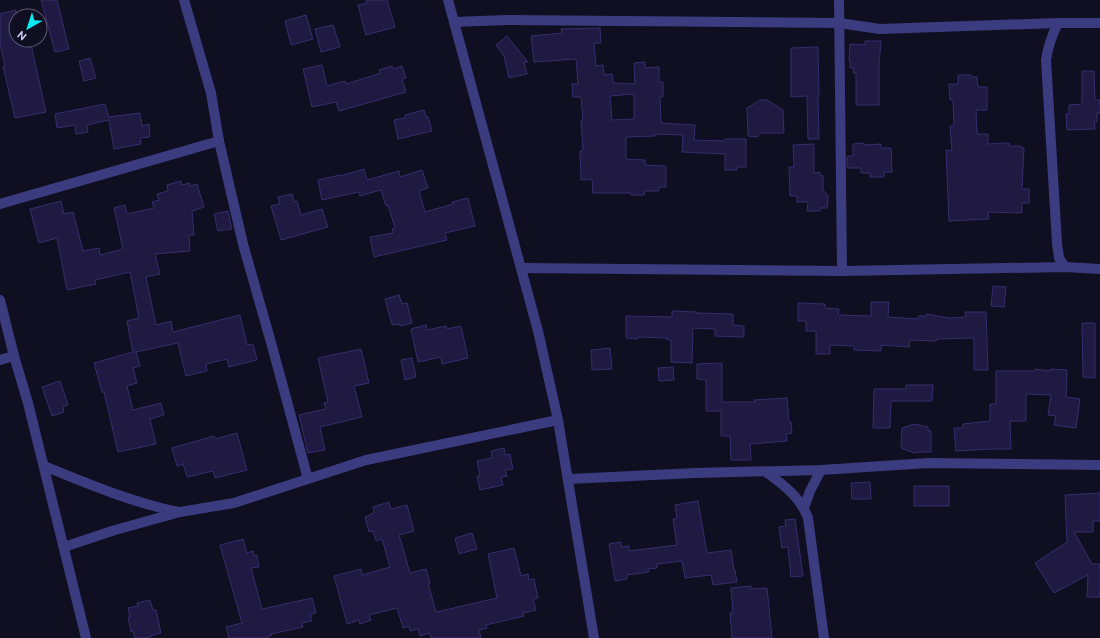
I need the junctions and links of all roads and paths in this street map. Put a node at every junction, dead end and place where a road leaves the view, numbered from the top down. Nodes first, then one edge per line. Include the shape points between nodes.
1 (184, 0) edge
2 (448, 0) edge
3 (839, 0) edge
4 (454, 22) junction
5 (839, 23) junction
6 (1058, 23) junction
7 (1100, 24) edge
8 (219, 140) junction
9 (0, 204) edge
10 (1065, 267) junction
11 (522, 268) junction
12 (1100, 269) edge
13 (842, 271) junction
14 (0, 300) edge
15 (14, 356) junction
16 (0, 360) edge
17 (558, 420) junction
18 (1100, 465) edge
19 (44, 466) junction
20 (821, 470) junction
21 (766, 472) junction
22 (308, 479) junction
23 (569, 479) junction
24 (804, 508) junction
25 (180, 512) junction
26 (64, 547) junction
27 (86, 638) edge
28 (594, 638) edge
29 (824, 638) edge

1 - 8 street via 211,93
2 - 4 street
3 - 5 street
4 - 5 street via 506,20
4 - 11 street
5 - 6 street via 880,29
5 - 13 street
6 - 7 street
6 - 10 street via 1052,34 1046,60 1057,243 1059,258
8 - 9 street
8 - 22 street via 243,244
10 - 12 street
10 - 13 street
11 - 13 street
11 - 17 street
14 - 15 street
15 - 16 street
15 - 19 street
17 - 22 street via 366,460
17 - 23 street
18 - 20 street via 928,463
19 - 25 street via 96,488
19 - 26 street
20 - 21 street
20 - 24 street
21 - 23 street
21 - 24 street via 793,493
22 - 25 street via 234,503
23 - 28 street
24 - 29 street via 810,528
25 - 26 street
26 - 27 street

